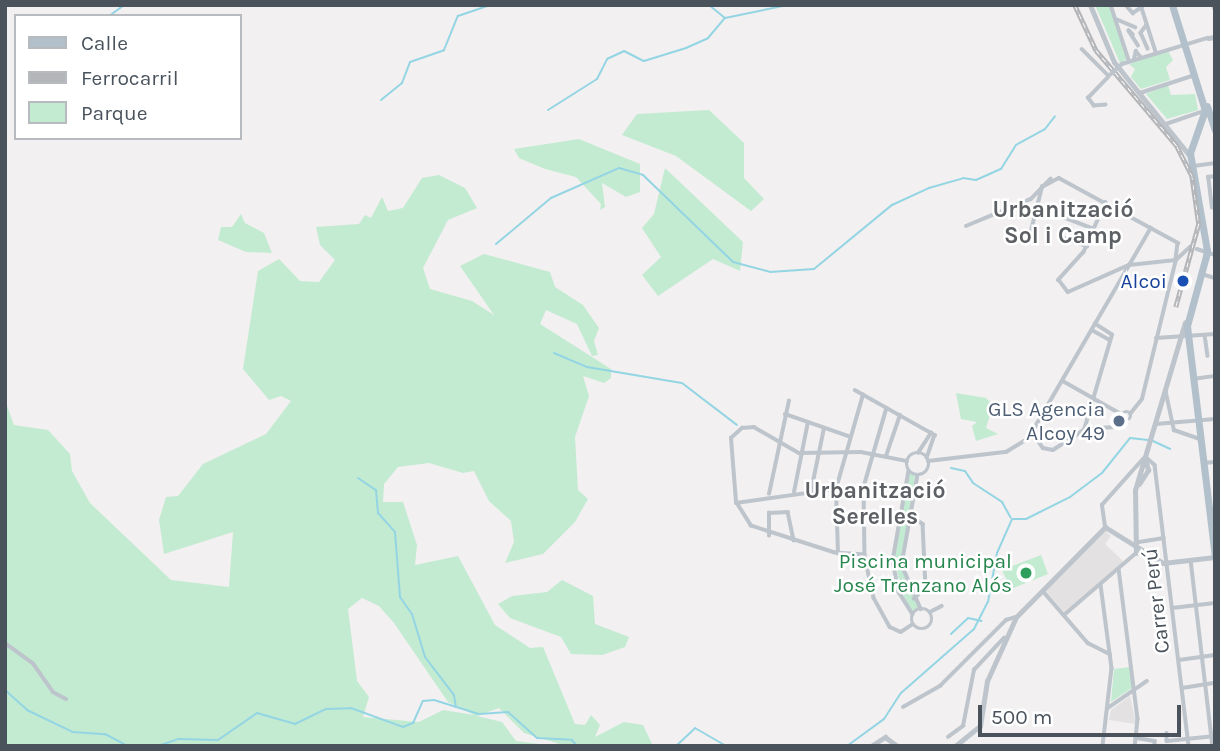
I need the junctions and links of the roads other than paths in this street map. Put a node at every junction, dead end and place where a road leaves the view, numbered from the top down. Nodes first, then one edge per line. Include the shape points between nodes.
1 (1090, 5) edge
2 (1111, 5) edge
3 (1126, 5) edge
4 (1134, 5) edge
5 (1173, 5) edge
6 (1141, 9) edge
7 (1116, 19) junction
8 (1147, 25) junction
9 (1135, 27) dead end
10 (1211, 38) edge
11 (1122, 39) junction
12 (1185, 43) junction
13 (1136, 45) dead end
14 (1082, 49) dead end
15 (1148, 49) dead end
16 (1156, 52) junction
17 (1132, 59) junction
18 (1194, 75) junction
19 (1109, 76) junction
20 (1140, 93) junction
21 (1106, 105) dead end
22 (1209, 110) edge
23 (1201, 121) junction
24 (1167, 124) junction
25 (1214, 127) edge
26 (1215, 163) edge
27 (1193, 164) junction
28 (1215, 176) edge
29 (1059, 178) junction
30 (1106, 202) junction
31 (1039, 208) junction
32 (1212, 208) dead end
33 (966, 226) dead end
34 (1092, 228) junction
35 (1150, 228) junction
36 (1059, 236) dead end
37 (1029, 239) dead end
38 (1087, 246) junction
39 (1190, 247) dead end
40 (1197, 249) dead end
41 (1209, 254) edge
42 (1175, 260) junction
43 (1129, 265) junction
44 (1202, 274) junction
45 (1215, 278) edge
46 (1095, 324) junction
47 (1092, 330) junction
48 (1215, 334) edge
49 (1205, 335) junction
50 (1184, 337) junction
51 (1111, 338) junction
52 (1156, 338) junction
53 (1208, 356) dead end
54 (1215, 376) edge
55 (1193, 379) junction
56 (1063, 381) junction
57 (855, 390) dead end
58 (1166, 391) junction
59 (863, 395) junction
60 (1093, 397) junction
61 (789, 401) dead end
62 (887, 408) junction
63 (785, 414) junction
64 (900, 415) junction
65 (1124, 417) junction
66 (1215, 419) edge
67 (1198, 421) junction
68 (808, 422) junction
69 (1173, 424) junction
70 (1155, 426) junction
71 (824, 428) junction
72 (1084, 430) junction
73 (931, 433) junction
74 (1033, 433) junction
75 (848, 436) junction
76 (1200, 439) junction
77 (777, 440) junction
78 (937, 441) junction
79 (799, 453) junction
80 (871, 453) junction
81 (918, 453) junction
82 (817, 454) junction
83 (843, 454) junction
84 (886, 456) junction
85 (943, 457) junction
86 (928, 460) junction
87 (907, 461) junction
88 (1144, 461) junction
89 (1215, 461) edge
90 (1203, 463) junction
91 (909, 471) junction
92 (1138, 474) junction
93 (918, 475) junction
94 (836, 489) junction
95 (811, 491) junction
96 (794, 492) junction
97 (769, 495) junction
98 (736, 503) junction
99 (908, 514) junction
100 (1105, 527) junction
101 (769, 536) junction
102 (1164, 538) junction
103 (794, 540) junction
104 (1138, 548) junction
105 (838, 554) junction
106 (865, 555) junction
107 (1215, 556) edge
108 (1191, 560) junction
109 (1167, 563) junction
110 (1119, 569) junction
111 (1101, 585) junction
112 (1044, 591) junction
113 (914, 599) junction
114 (1215, 603) edge
115 (1196, 605) junction
116 (942, 606) dead end
117 (1172, 608) junction
118 (921, 609) junction
119 (930, 612) junction
120 (913, 614) junction
121 (1063, 615) junction
122 (1016, 617) junction
123 (913, 624) junction
124 (1006, 636) junction
125 (5, 643) edge
126 (1110, 654) junction
127 (1215, 655) edge
128 (1203, 657) junction
129 (1179, 660) junction
130 (1147, 681) dead end
131 (1215, 684) edge
132 (1206, 685) junction
133 (1182, 688) junction
134 (1135, 690) junction
135 (66, 699) dead end
136 (903, 707) dead end
137 (1108, 708) junction
138 (963, 726) junction
139 (1167, 733) dead end
140 (970, 735) junction
141 (1213, 736) edge
142 (948, 737) dead end
143 (1136, 738) junction
144 (1188, 739) junction
145 (1155, 743) edge
146 (1166, 743) edge
147 (871, 746) edge
148 (897, 746) edge
149 (955, 746) edge
150 (1103, 746) edge
151 (1135, 746) edge
152 (1189, 746) edge
153 (1213, 746) edge

1 - 20 street via 1100,39
2 - 7 street
3 - 6 street via 1133,13
4 - 6 street
5 - 12 main road
6 - 8 street
7 - 9 street
7 - 11 street
8 - 15 street via 1141,33
8 - 16 street
10 - 12 street
11 - 13 street via 1131,36
11 - 17 street
12 - 16 street
12 - 18 main road
12 - 22 main road
14 - 19 street
16 - 17 street
17 - 19 street, bridge
18 - 20 street
18 - 22 main road
19 - 21 street via 1088,98 1094,106
20 - 24 street
22 - 23 main road
22 - 24 street
22 - 25 main road
23 - 25 main road
23 - 27 main road via 1191,144
24 - 27 street
26 - 27 street
27 - 41 main road
28 - 32 street via 1208,177
29 - 30 street
29 - 31 street via 1042,187
29 - 33 street via 1042,181 1031,199
30 - 34 street
30 - 35 street
31 - 34 street
31 - 37 street
34 - 38 street
35 - 42 street via 1178,243
35 - 43 street
36 - 38 street
38 - 43 street via 1059,280 1068,292
39 - 42 street
40 - 41 street
41 - 44 main road
42 - 43 street
42 - 52 street
43 - 46 street
44 - 45 street
44 - 50 main road
46 - 47 street
46 - 51 street
47 - 51 street
47 - 56 street
48 - 49 street
49 - 50 street
49 - 53 street
50 - 52 street
50 - 55 main road
50 - 58 street
51 - 60 street
52 - 65 street via 1142,399
54 - 55 street
55 - 67 main road
56 - 60 street
56 - 74 street
57 - 59 street
58 - 69 street
58 - 70 street
59 - 62 street
59 - 75 street
60 - 65 street
60 - 72 street
61 - 63 street
62 - 64 street
62 - 80 street
63 - 68 street
63 - 77 street
64 - 73 street
64 - 84 street
65 - 72 street via 1114,427
66 - 67 street
67 - 69 street
67 - 76 main road
68 - 71 street
68 - 79 street
69 - 70 street
69 - 76 street via 1174,430
70 - 88 street
71 - 75 street
71 - 82 street
72 - 74 street via 1051,450
73 - 78 street
73 - 81 street
74 - 85 street via 1006,452
75 - 83 street
76 - 90 main road
77 - 79 street
77 - 97 street
77 - 98 street via 754,427 734,434 730,447
78 - 85 street
78 - 86 street
79 - 82 street
79 - 96 street
80 - 83 street
80 - 84 street
80 - 106 street via 862,512
81 - 86 street
81 - 87 street
82 - 83 street
82 - 95 street
83 - 94 street
84 - 87 street
85 - 86 street
86 - 93 street via 927,471
87 - 91 street
88 - 92 street
88 - 92 street
88 - 102 street, Carrer Perú via 1155,465
89 - 90 street
90 - 107 main road
91 - 93 street
91 - 120 street via 893,561 899,592
92 - 100 street via 1102,505
92 - 104 street via 1133,506
93 - 99 street
94 - 95 street
94 - 105 street
95 - 96 street
96 - 97 street
97 - 98 street
98 - 101 street via 751,526
99 - 113 street via 902,565
99 - 113 street via 923,524 926,586
100 - 104 street
100 - 112 street
101 - 103 street
101 - 103 street via 769,513 788,512
102 - 104 street
102 - 109 street, Carrer Perú
103 - 105 street
104 - 109 street
104 - 110 street
105 - 106 street
106 - 123 street via 874,598 890,626 901,632
107 - 108 street
108 - 109 street
108 - 115 street
109 - 117 street, Carrer Perú
110 - 111 street
110 - 134 street
111 - 121 street
111 - 126 street
112 - 121 street
112 - 122 street
113 - 118 street
114 - 115 street
115 - 117 street
115 - 128 street
116 - 119 street
117 - 129 street, Carrer Perú
118 - 119 street
118 - 120 street
119 - 123 street via 928,628
120 - 123 street
121 - 126 street via 1088,643
122 - 124 street
122 - 136 street via 1006,620 940,687
124 - 138 street via 974,671
124 - 140 street via 987,681 981,725
125 - 135 street via 35,664 53,692
126 - 137 street
127 - 128 street
128 - 129 street
128 - 132 street
129 - 133 street, Carrer Perú
130 - 134 street
131 - 132 street
132 - 133 street
132 - 141 street
133 - 144 street, Carrer Perú
134 - 137 street
134 - 143 street
137 - 150 street
138 - 140 street
138 - 142 street
139 - 146 street
140 - 149 street
141 - 144 street
141 - 153 street
143 - 145 street
143 - 151 street
144 - 146 street
144 - 152 street, Carrer Perú
147 - 148 street via 887,737

